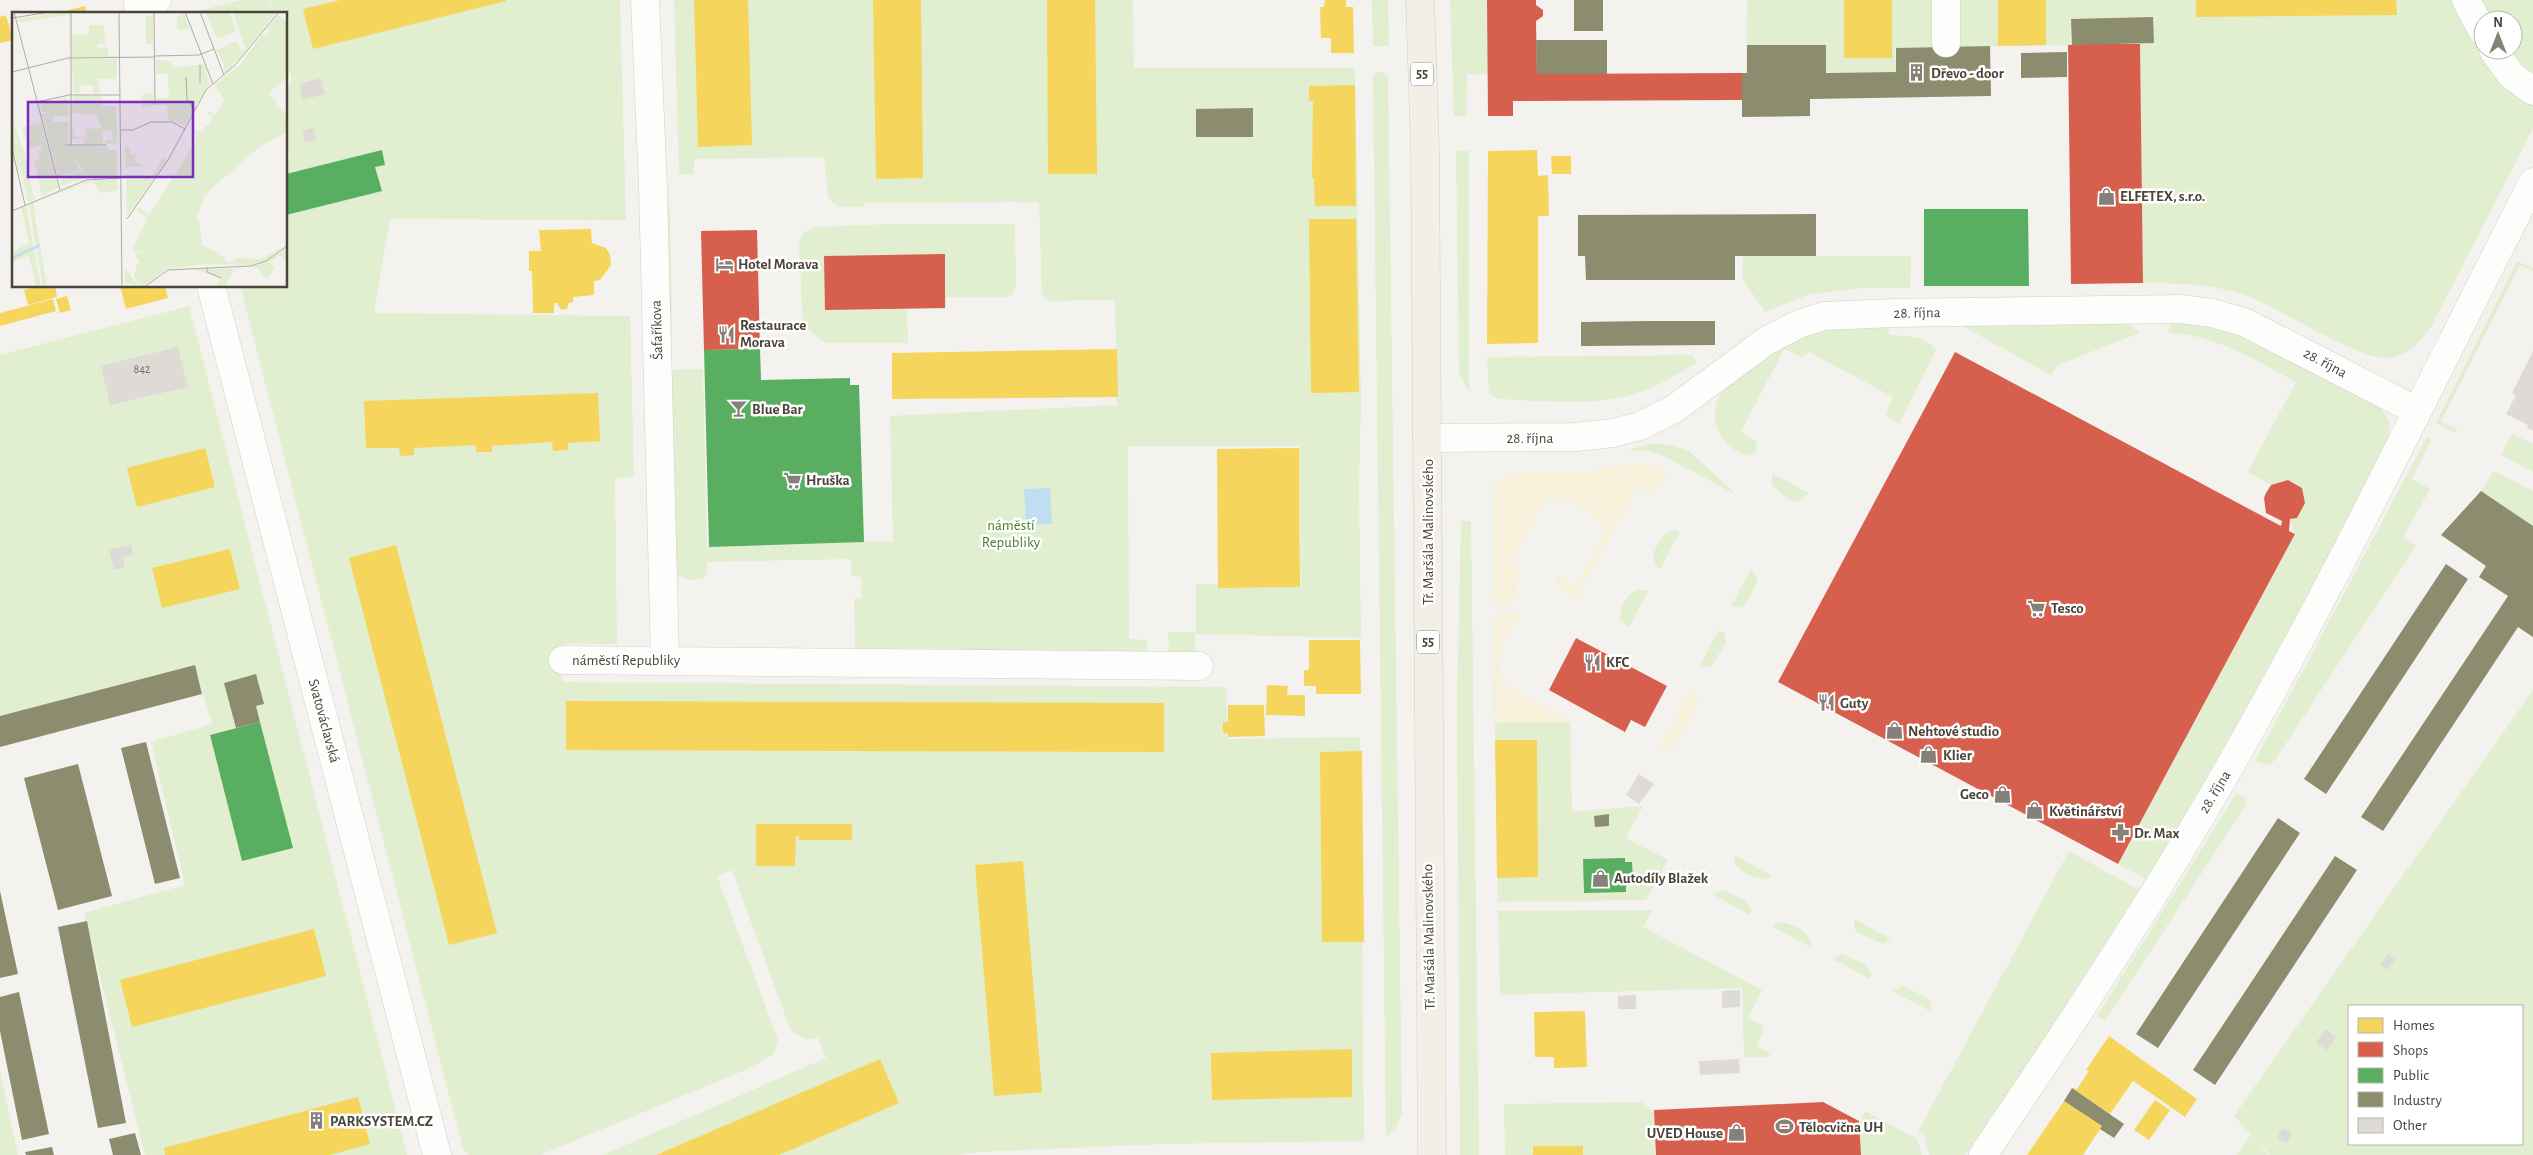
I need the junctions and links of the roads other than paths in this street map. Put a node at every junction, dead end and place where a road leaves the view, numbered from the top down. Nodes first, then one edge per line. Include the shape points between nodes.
1 (645, 0) edge
2 (1420, 0) edge
3 (1946, 0) edge
4 (2466, 0) edge
5 (2473, 13) edge
6 (1946, 43) dead end
7 (2500, 60) edge
8 (2533, 91) edge
9 (2533, 182) edge
10 (212, 288) edge
11 (2417, 411) junction
12 (1427, 438) junction
13 (563, 660) dead end
14 (665, 660) junction
15 (1199, 666) dead end
16 (437, 1155) edge
17 (1432, 1155) edge
18 (1983, 1155) edge

1 - 14 street, Šafaříkova via 654,197
2 - 12 main road, Tř. Maršála Malinovského / 55 via 1425,148
3 - 6 street
4 - 5 street
7 - 8 street via 2511,75
9 - 11 street, 28. října
10 - 16 street, Svatováclavská
11 - 12 street, 28. října via 2256,327 2212,313 2181,309 1893,313 1824,316 1799,324 1766,340 1666,414 1619,432 1576,438
11 - 18 street, 28. října via 2231,765 2155,893
12 - 17 main road, Tř. Maršála Malinovského / 55
13 - 14 street, náměstí Republiky
14 - 15 street, náměstí Republiky

